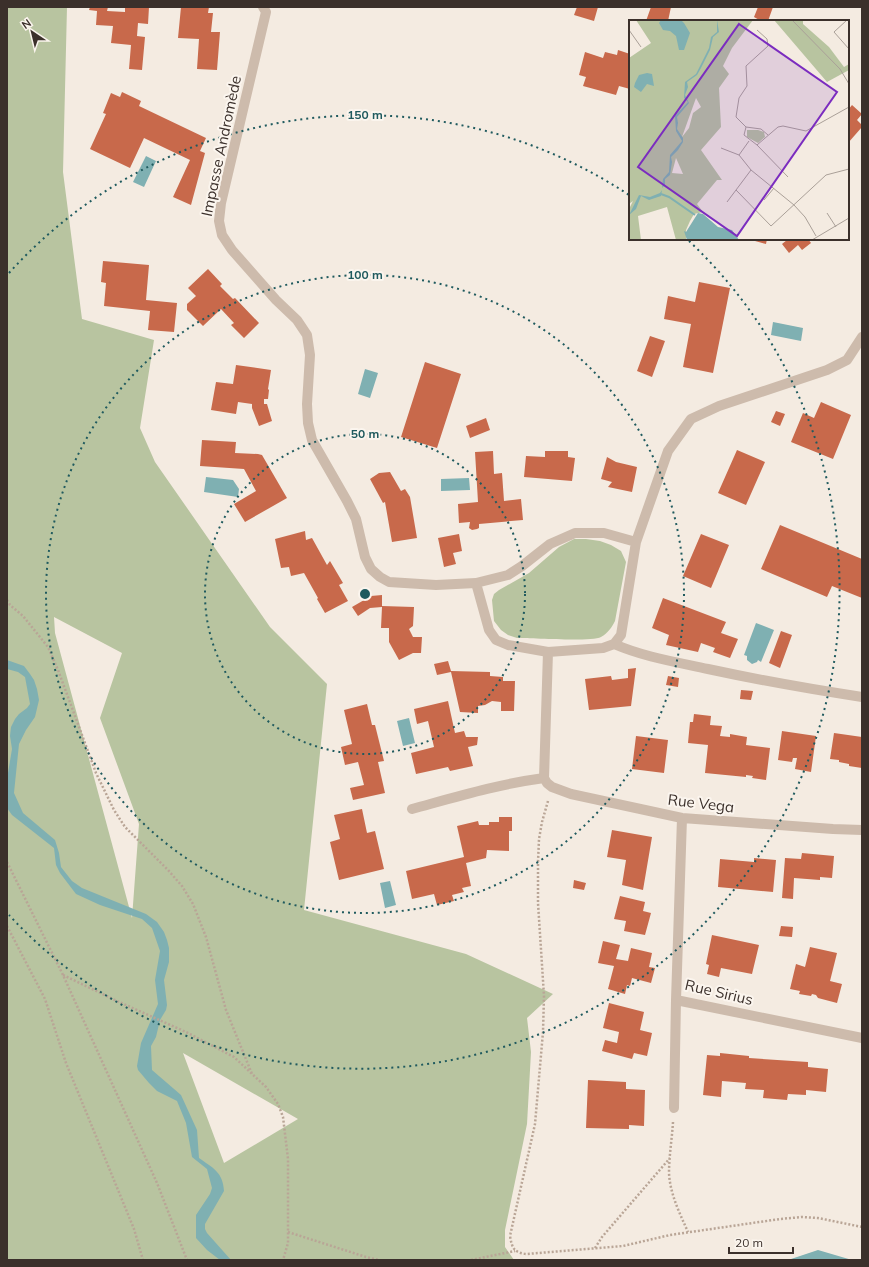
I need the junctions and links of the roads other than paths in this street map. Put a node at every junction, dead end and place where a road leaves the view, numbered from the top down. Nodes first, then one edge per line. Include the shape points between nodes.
1 (263, 7) edge
2 (862, 337) edge
3 (636, 542) junction
4 (476, 583) junction
5 (614, 644) junction
6 (548, 652) junction
7 (862, 697) edge
8 (544, 778) junction
9 (412, 809) dead end
10 (682, 818) junction
11 (862, 830) edge
12 (676, 1000) junction
13 (862, 1038) edge
14 (674, 1108) road end

1 - 4 street, Impasse Andromède via 266,12 222,203 219,221 222,235 276,300 297,320 307,335 310,355 307,404 312,440 356,519 365,557 372,569 390,582 436,585
2 - 3 street via 847,360 828,370 719,406 691,419 668,451
3 - 4 street, Impasse Andromède via 604,533 575,533 550,544 508,575
3 - 5 street via 621,635
4 - 6 street via 490,630 496,640 508,645
5 - 6 street via 603,648
5 - 7 street via 662,659 802,688
6 - 8 street
8 - 9 street via 460,795
8 - 10 street, Rue Vega via 552,787 571,794
10 - 11 street, Rue Vega
10 - 12 street, Rue Sirius
12 - 13 street, Rue Sirius
12 - 14 street

